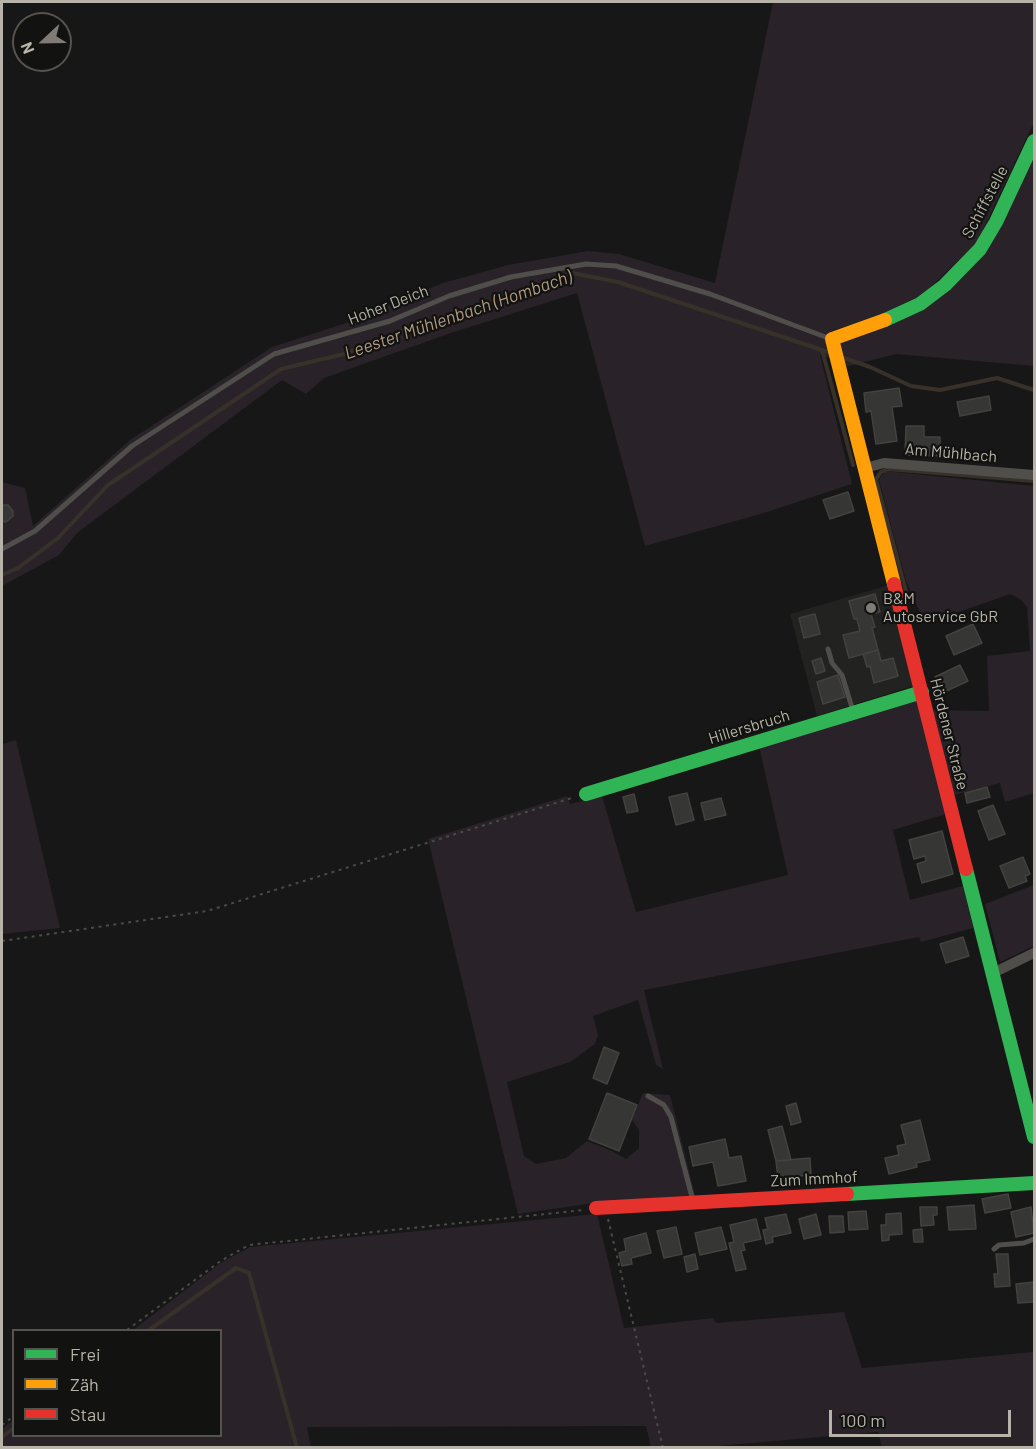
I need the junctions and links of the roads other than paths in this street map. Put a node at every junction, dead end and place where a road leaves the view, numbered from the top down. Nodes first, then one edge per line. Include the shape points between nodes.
1 (1035, 141) edge
2 (835, 350) junction
3 (865, 468) junction
4 (1035, 475) edge
5 (2, 549) edge
6 (828, 649) dead end
7 (922, 692) junction
8 (854, 713) junction
9 (586, 794) road end
10 (1035, 953) edge
11 (993, 973) junction
12 (648, 1096) dead end
13 (1035, 1137) edge
14 (1035, 1183) edge
15 (693, 1202) junction
16 (600, 1208) road end
17 (1035, 1239) edge
18 (994, 1249) dead end

1 - 2 street, Schiffstelle via 980,249 920,304
2 - 3 street, Hördener Straße
2 - 5 lane, Hoher Deich via 710,294 616,266 586,264 511,277 448,296 370,327 274,354 132,446 34,531
3 - 4 street, Am Mühlbach via 884,463
3 - 7 street, Hördener Straße
6 - 8 lane via 832,663 842,675
7 - 8 street, Hillersbruch
7 - 11 street, Hördener Straße
8 - 9 street, Hillersbruch
10 - 11 street
11 - 13 street, Hördener Straße
12 - 15 lane via 664,1105 671,1117
14 - 15 street, Zum Immhof
15 - 16 street, Zum Immhof
17 - 18 lane

